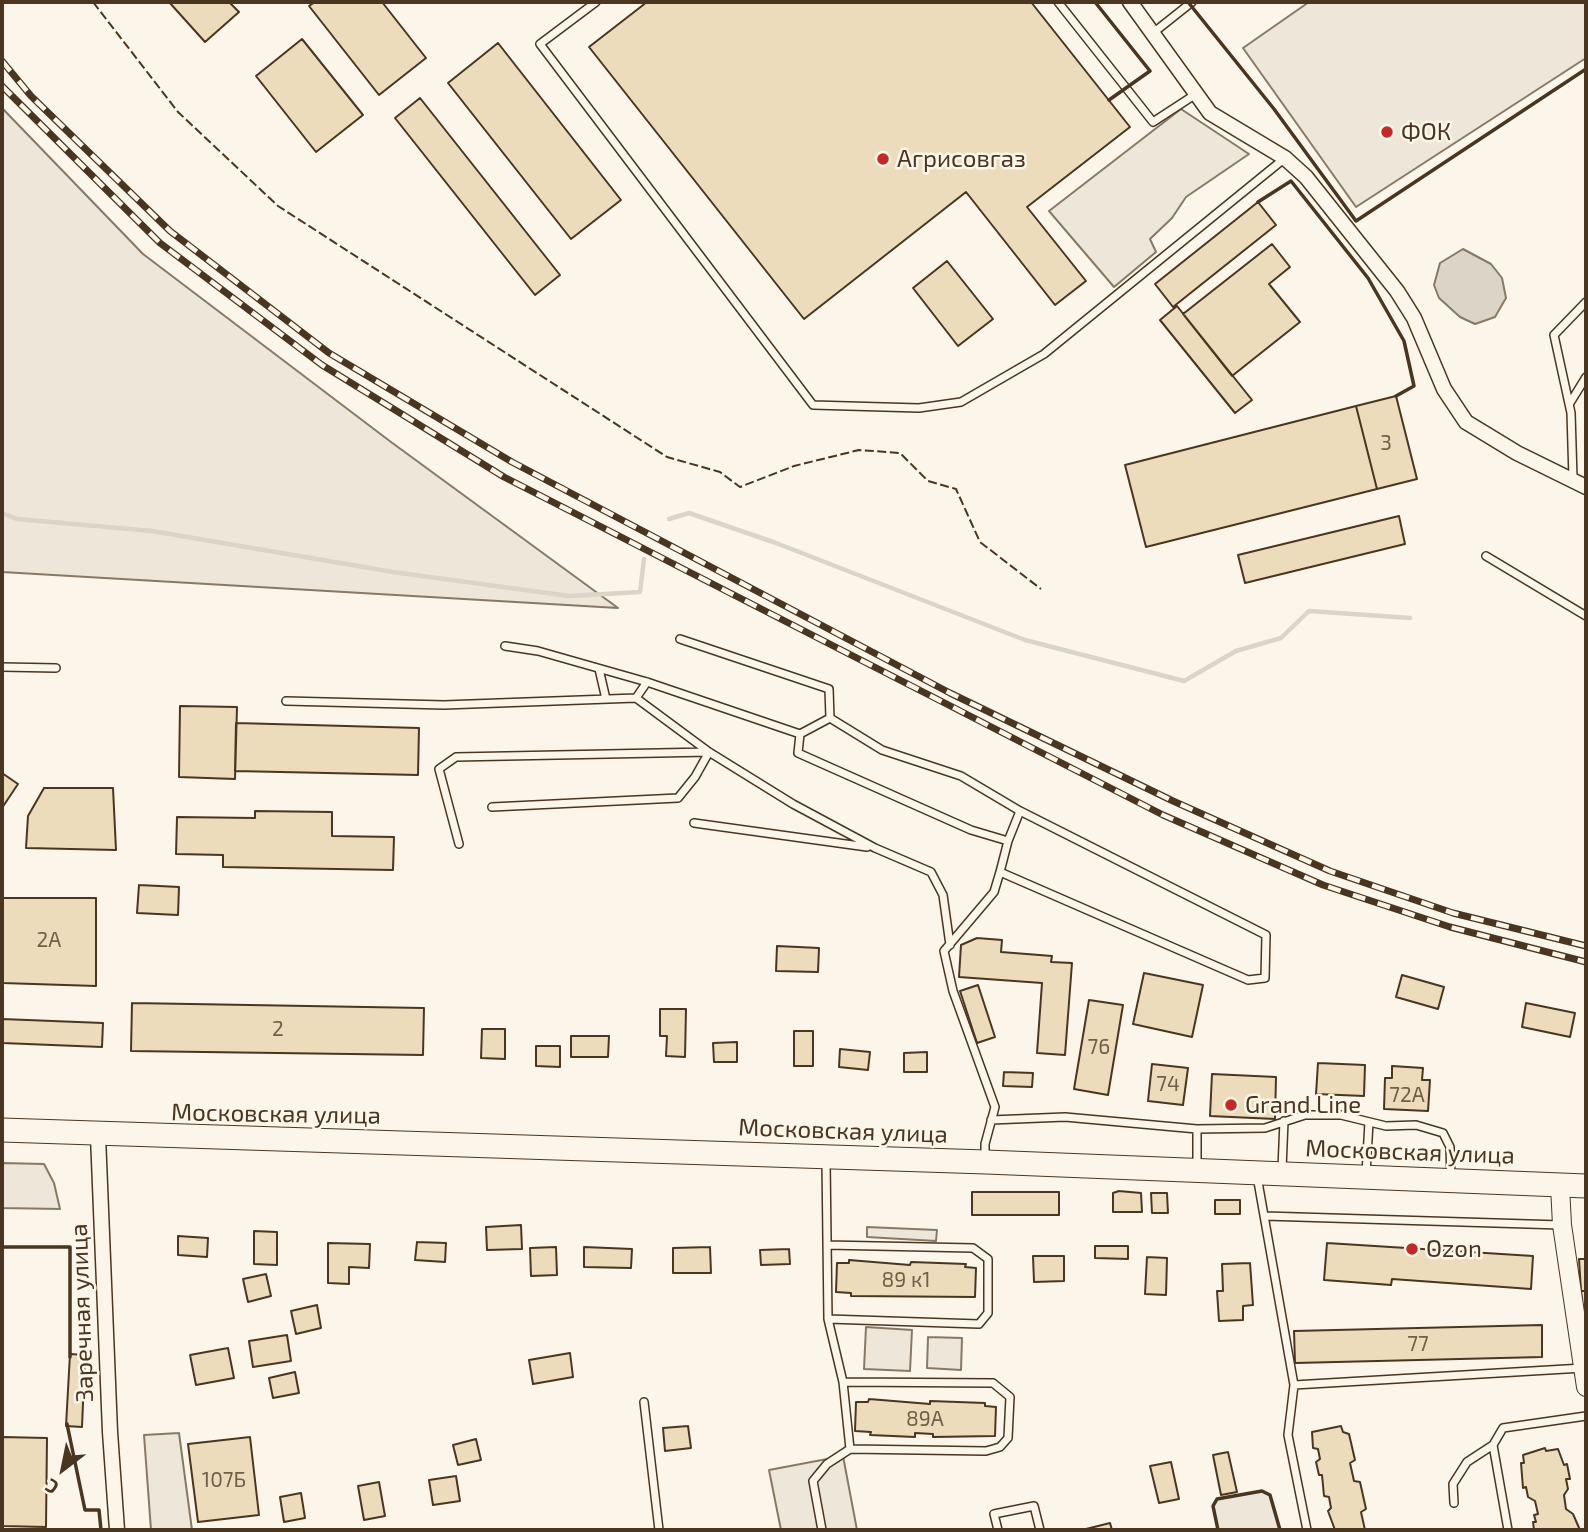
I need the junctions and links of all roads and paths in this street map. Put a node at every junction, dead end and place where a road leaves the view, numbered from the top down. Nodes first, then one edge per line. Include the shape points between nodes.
1 (596, 2) edge
2 (1058, 2) edge
3 (1130, 2) edge
4 (1192, 2) edge
5 (1153, 33) junction
6 (1196, 94) junction
7 (1285, 158) junction
8 (1586, 302) edge
9 (1586, 377) edge
10 (1569, 403) junction
11 (1573, 478) junction
12 (1586, 487) edge
13 (1486, 556) dead end
14 (1586, 617) edge
15 (680, 639) dead end
16 (505, 646) dead end
17 (2, 667) edge
18 (56, 668) dead end
19 (599, 669) junction
20 (647, 682) junction
21 (636, 698) junction
22 (606, 699) junction
23 (286, 701) dead end
24 (830, 718) junction
25 (800, 734) junction
26 (709, 752) junction
27 (492, 807) dead end
28 (1020, 811) junction
29 (694, 823) dead end
30 (1008, 841) junction
31 (459, 844) dead end
32 (875, 848) junction
33 (999, 872) junction
34 (950, 945) junction
35 (991, 1120) junction
36 (1284, 1121) junction
37 (1369, 1122) junction
38 (1197, 1129) junction
39 (2, 1130) edge
40 (98, 1136) junction
41 (825, 1157) junction
42 (986, 1162) junction
43 (1197, 1170) junction
44 (1256, 1172) junction
45 (1282, 1173) junction
46 (1366, 1176) junction
47 (1451, 1180) junction
48 (1560, 1186) junction
49 (1586, 1186) edge
50 (1265, 1216) junction
51 (1562, 1225) junction
52 (827, 1245) junction
53 (828, 1319) junction
54 (1583, 1368) junction
55 (843, 1382) junction
56 (1294, 1385) junction
57 (1586, 1387) edge
58 (643, 1402) dead end
59 (1586, 1416) edge
60 (1493, 1445) junction
61 (850, 1449) junction
62 (1454, 1503) dead end
63 (117, 1530) edge
64 (659, 1530) edge
65 (822, 1530) edge
66 (998, 1530) edge
67 (1040, 1530) edge
68 (1307, 1530) edge
69 (1508, 1530) edge

1 - 7 lane via 540,44 813,405 919,408 961,401 1044,354
2 - 6 lane via 1153,122
3 - 5 street
4 - 5 lane
5 - 6 street
6 - 7 street via 1210,113
7 - 11 street via 1306,177 1397,291 1414,318 1444,389 1466,422 1517,453
8 - 10 lane via 1554,335
9 - 10 lane
10 - 11 lane
11 - 12 street
13 - 14 lane
15 - 24 lane via 829,689
16 - 19 lane
17 - 18 lane
19 - 20 lane
19 - 22 lane
20 - 21 lane
20 - 25 lane
21 - 22 lane
21 - 26 lane
22 - 23 lane via 444,705
24 - 25 lane
24 - 28 lane via 882,750 961,776
25 - 30 lane via 798,753 960,825
26 - 27 lane via 678,798
26 - 31 lane via 456,757 439,769
26 - 32 lane
28 - 30 lane
28 - 33 lane via 1266,935 1265,978 1248,980
29 - 32 lane
30 - 33 lane
32 - 34 lane via 932,872 943,895
33 - 34 lane via 994,892
34 - 35 lane via 944,951 947,968 995,1107
35 - 38 lane via 1065,1117
35 - 42 lane
36 - 37 lane via 1317,1113
36 - 38 lane via 1265,1128
36 - 45 lane
37 - 46 lane
37 - 47 lane via 1443,1133 1450,1147
38 - 43 lane
39 - 40 main road, Московская улица
40 - 41 main road, Московская улица
40 - 63 street, Заречная улица
41 - 42 main road, Московская улица
41 - 52 lane
42 - 43 main road, Московская улица
43 - 44 main road, Московская улица
44 - 45 main road, Московская улица
44 - 50 lane
45 - 46 main road, Московская улица
46 - 47 main road, Московская улица
47 - 48 main road, Московская улица
48 - 49 main road, Московская улица
48 - 51 street
50 - 51 lane
50 - 56 lane
51 - 54 street
52 - 53 lane
52 - 53 lane via 973,1248 988,1259 988,1313 979,1324
53 - 55 lane
54 - 56 lane
54 - 57 street
55 - 61 lane
55 - 61 lane via 993,1383 1010,1397 1008,1438 1000,1447 986,1451
56 - 68 lane via 1288,1435
58 - 64 lane
59 - 60 lane via 1503,1428
60 - 62 lane via 1466,1462 1453,1484
60 - 69 lane
61 - 65 lane via 827,1464 813,1481
66 - 67 lane via 994,1514 1034,1506

